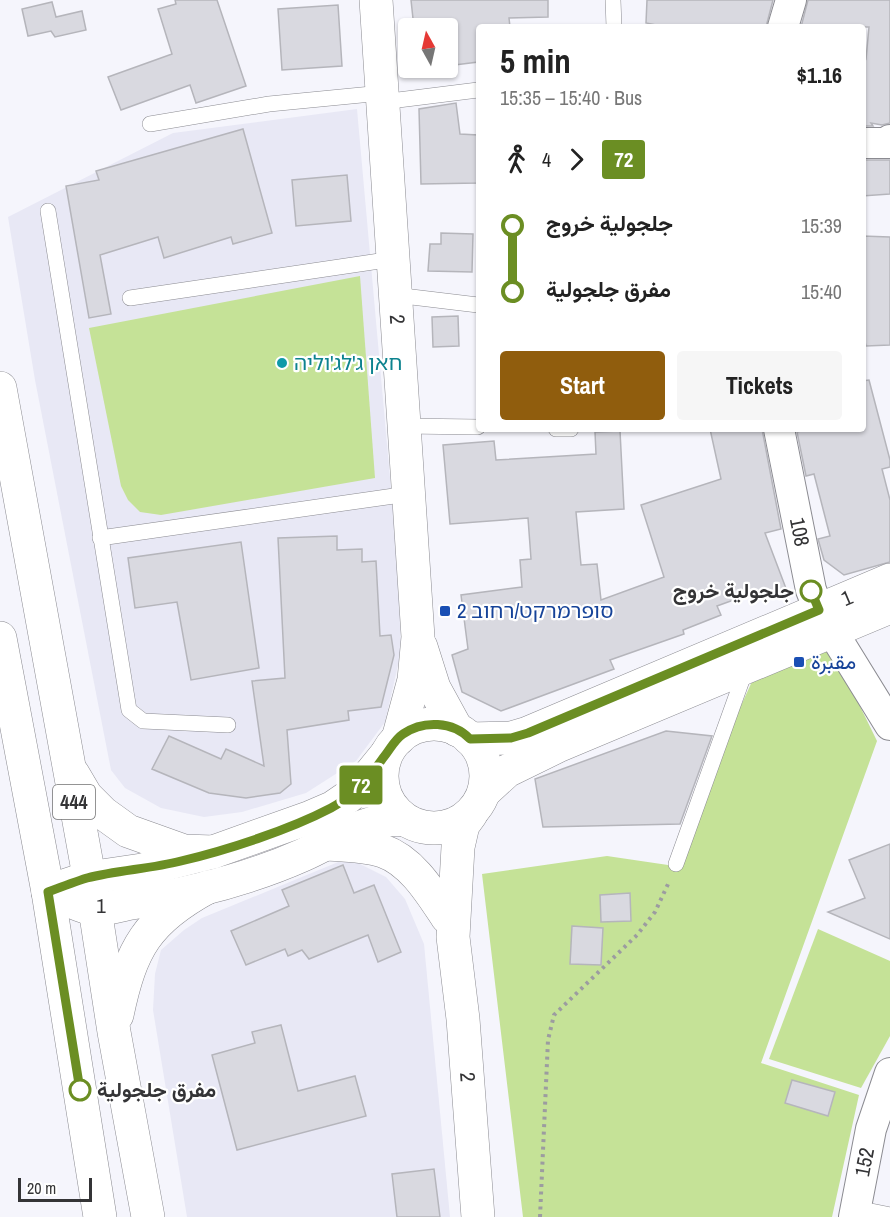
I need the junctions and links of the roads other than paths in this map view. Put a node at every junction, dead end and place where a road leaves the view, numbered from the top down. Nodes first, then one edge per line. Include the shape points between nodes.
1 (376, 0) edge
2 (613, 0) edge
3 (791, 0) edge
4 (614, 24) edge
5 (784, 24) edge
6 (476, 90) edge
7 (382, 98) junction
8 (150, 124) dead end
9 (890, 140) edge
10 (866, 143) edge
11 (48, 211) dead end
12 (393, 259) junction
13 (395, 295) junction
14 (130, 298) dead end
15 (476, 304) edge
16 (0, 388) edge
17 (404, 426) junction
18 (476, 428) edge
19 (780, 432) edge
20 (408, 494) junction
21 (100, 538) junction
22 (890, 580) edge
23 (890, 607) edge
24 (826, 620) junction
25 (418, 637) junction
26 (0, 638) edge
27 (747, 666) junction
28 (228, 725) dead end
29 (890, 725) edge
30 (464, 734) junction
31 (392, 748) junction
32 (67, 761) junction
33 (477, 803) junction
34 (409, 822) junction
35 (325, 844) junction
36 (213, 852) junction
37 (676, 864) road end
38 (88, 878) junction
39 (208, 887) junction
40 (48, 892) junction
41 (95, 909) junction
42 (450, 927) junction
43 (114, 1032) junction
44 (890, 1074) edge
45 (855, 1213) edge
46 (890, 1215) edge
47 (100, 1217) edge
48 (148, 1217) edge
49 (478, 1217) edge

1 - 7 main road, 2
2 - 4 lane
3 - 5 street
6 - 7 lane
7 - 8 lane via 269,104
7 - 12 main road, 2
9 - 10 street via 888,144
11 - 21 lane
12 - 13 main road, 2
12 - 14 lane
13 - 15 lane
13 - 17 main road, 2
16 - 32 main road, 444
17 - 18 lane
17 - 20 main road, 2
19 - 24 street, 108 via 811,590
20 - 21 lane
20 - 25 main road, 2
21 - 28 lane via 129,710 143,721
22 - 24 main road, 1
23 - 24 main road, 1
24 - 27 main road, 1
24 - 29 street, 108
24 - 30 main road, 1 via 528,733 502,739
25 - 30 main road, 2 via 434,688
25 - 31 main road, 2 via 414,680
26 - 40 main road, 444
27 - 33 main road, 1 via 525,761 507,771
27 - 37 lane
30 - 31 main road via 450,726 416,727
30 - 33 main road via 477,746 487,772
31 - 34 main road via 381,771 384,792 394,811
31 - 36 main road, 1 via 363,783 332,808
32 - 36 main road via 87,796 128,831 184,851
32 - 38 main road, 444
33 - 34 main road via 456,824 438,829
33 - 42 main road, 2 via 463,825 458,847
34 - 35 main road, 1 via 382,821
34 - 42 main road, 2 via 435,880
35 - 39 main road, 1 via 302,856
35 - 42 main road via 384,851 408,867 425,886
36 - 38 main road, 1 via 142,870
38 - 40 main road, 1
38 - 41 main road, 444
39 - 41 main road, 1
39 - 43 main road via 174,907 144,938 133,956 123,987
40 - 41 main road, 1
40 - 47 main road, 444
41 - 43 main road, 444
42 - 49 main road, 2 via 463,1018
43 - 48 main road, 444
44 - 45 street, 152 via 871,1129
45 - 46 lane

